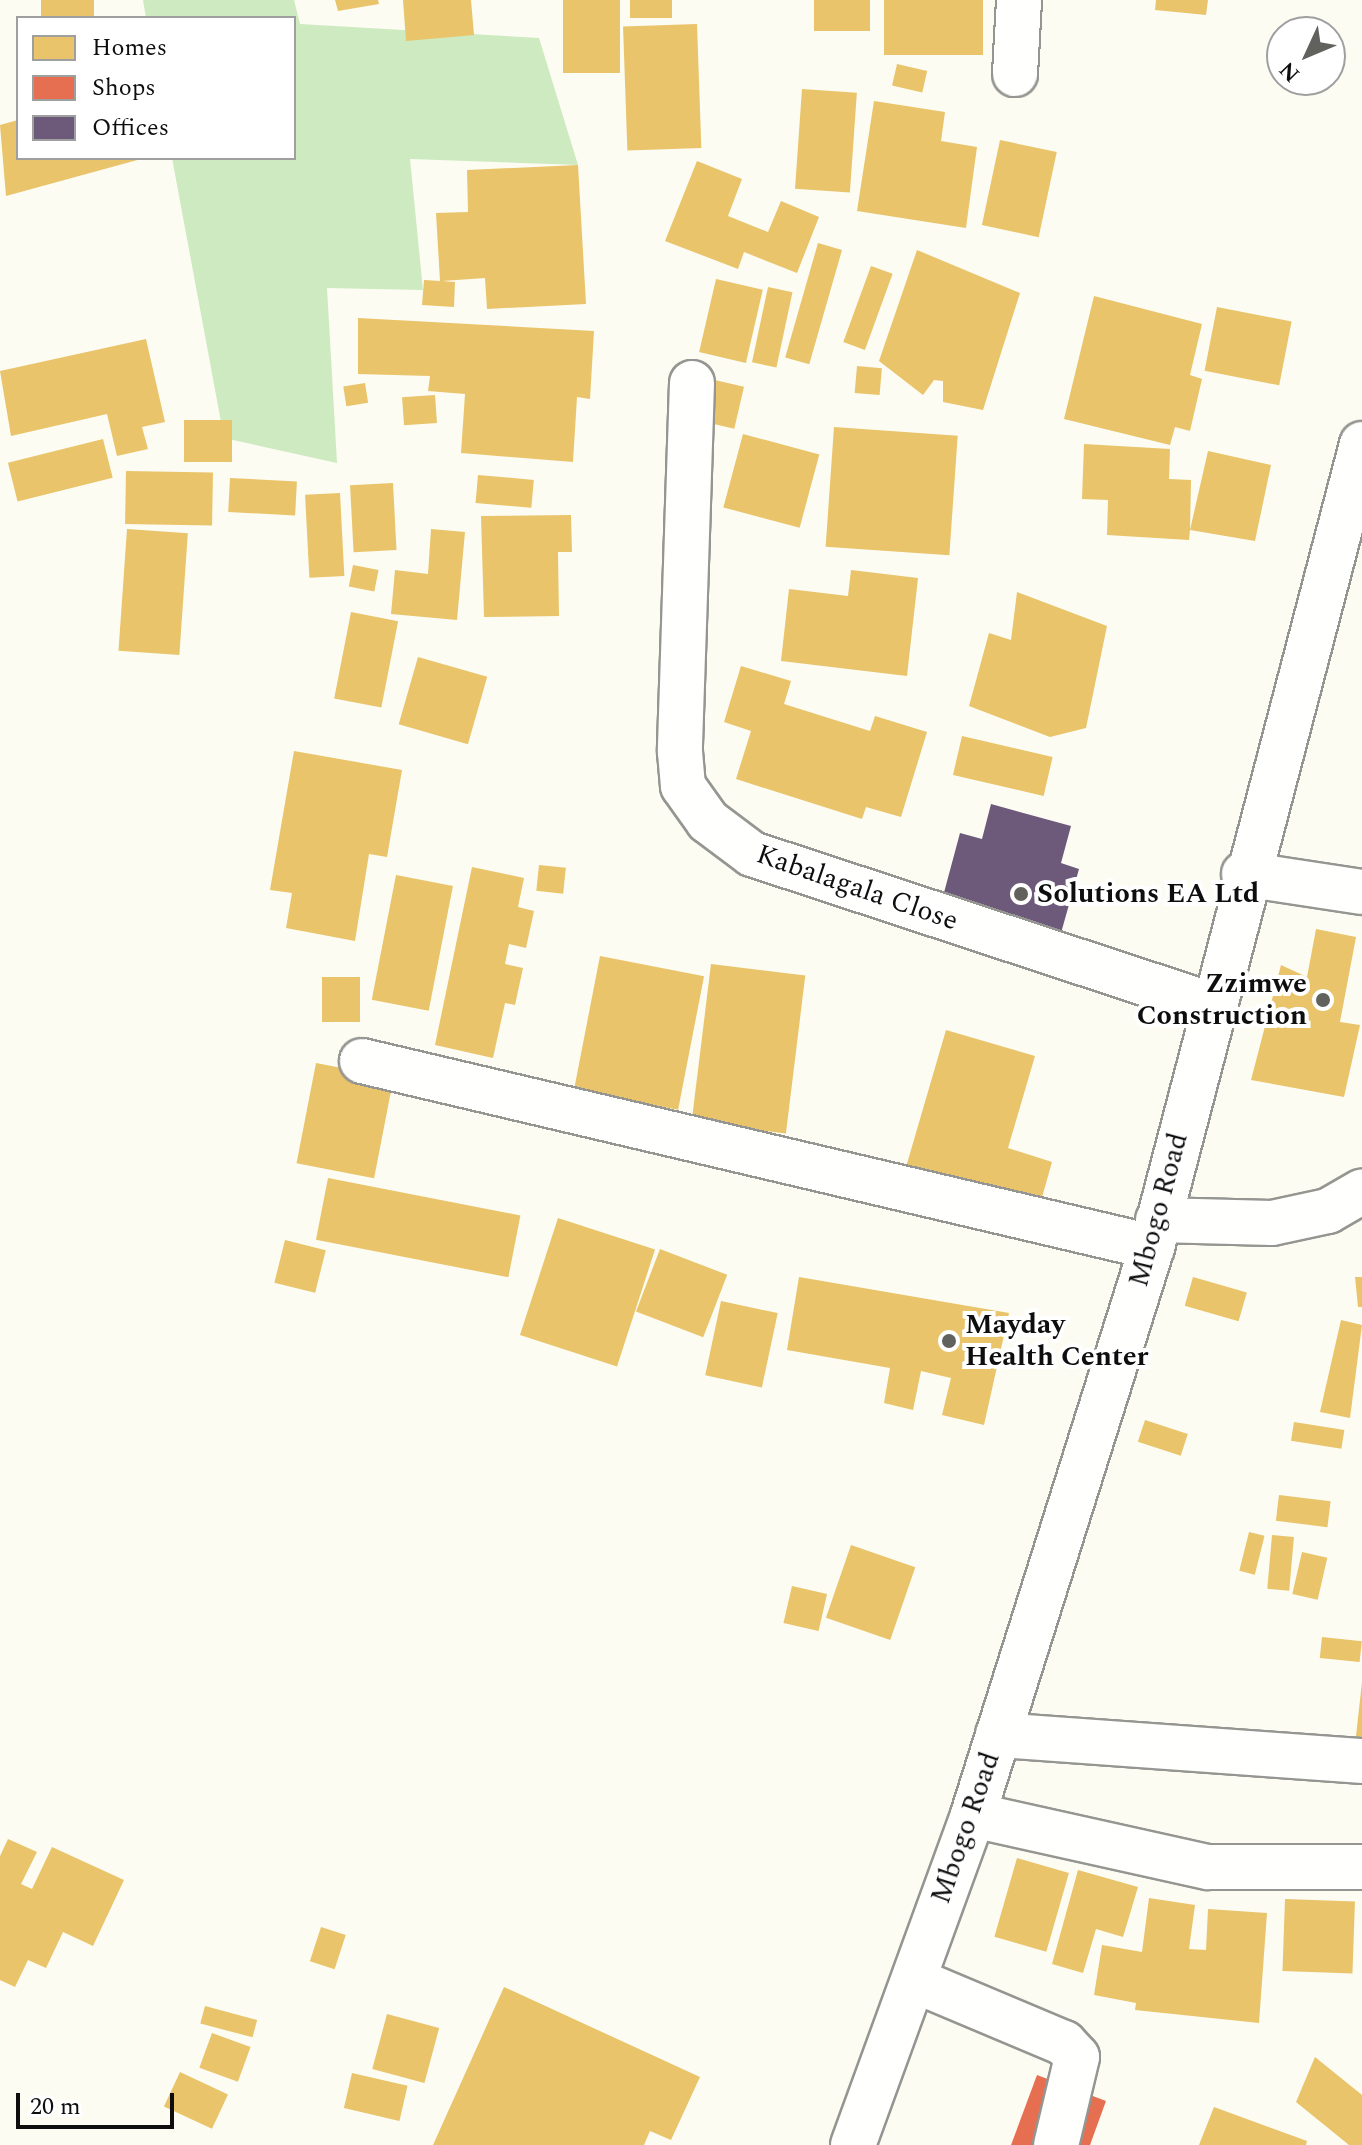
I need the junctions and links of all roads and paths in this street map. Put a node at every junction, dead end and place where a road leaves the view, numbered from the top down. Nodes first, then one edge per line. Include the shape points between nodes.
1 (1019, 0) edge
2 (1015, 74) dead end
3 (692, 383) dead end
4 (1362, 444) edge
5 (1244, 874) junction
6 (1362, 892) edge
7 (1210, 1005) junction
8 (362, 1061) dead end
9 (1362, 1191) edge
10 (1155, 1233) junction
11 (998, 1735) junction
12 (1362, 1761) edge
13 (973, 1815) junction
14 (1362, 1867) edge
15 (914, 1980) junction
16 (853, 2145) edge
17 (1056, 2145) edge

1 - 2 street
3 - 7 street, Kabalagala Close via 680,752 683,786 708,821 752,854
4 - 5 street, Mbogo Road
5 - 6 street
5 - 7 street, Mbogo Road
7 - 10 street, Mbogo Road
8 - 10 street
9 - 10 street via 1328,1211 1272,1223
10 - 11 street, Mbogo Road
11 - 12 street
11 - 13 street, Mbogo Road
13 - 14 street via 1208,1867
13 - 15 street, Mbogo Road
15 - 16 street, Mbogo Road
15 - 17 street via 1064,2043 1077,2057

